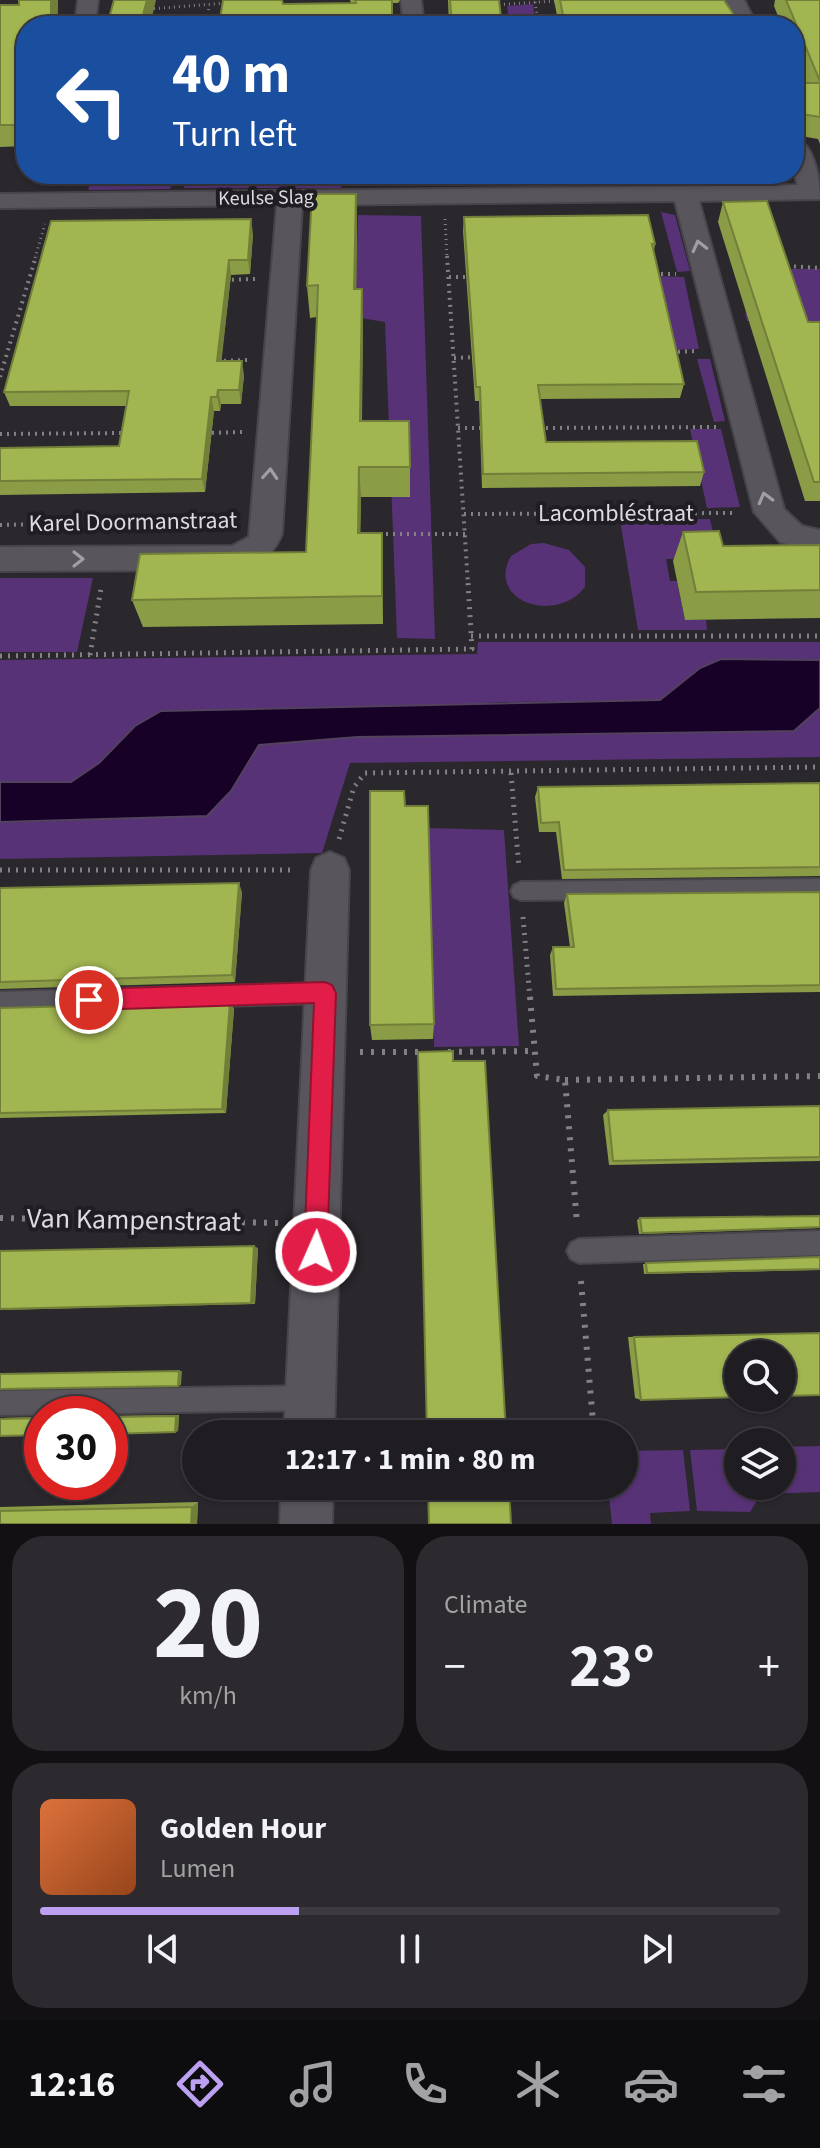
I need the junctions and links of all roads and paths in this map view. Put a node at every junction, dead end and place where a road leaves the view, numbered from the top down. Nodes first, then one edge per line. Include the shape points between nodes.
1 (569, 0) edge
2 (535, 2) edge
3 (235, 3) edge
4 (209, 5) junction
5 (489, 6) edge
6 (572, 10) edge
7 (87, 13) edge
8 (208, 16) edge
9 (804, 166) edge
10 (430, 189) edge
11 (816, 192) edge
12 (39, 193) junction
13 (685, 193) junction
14 (290, 198) junction
15 (0, 201) edge
16 (784, 256) edge
17 (820, 268) edge
18 (705, 273) junction
19 (645, 274) edge
20 (449, 277) junction
21 (479, 277) edge
22 (284, 279) junction
23 (224, 280) edge
24 (28, 283) junction
25 (43, 283) edge
26 (726, 350) junction
27 (662, 352) edge
28 (486, 357) edge
29 (454, 358) junction
30 (278, 360) junction
31 (202, 361) edge
32 (4, 363) junction
33 (19, 363) edge
34 (0, 377) edge
35 (745, 427) junction
36 (458, 428) junction
37 (490, 428) edge
38 (538, 428) edge
39 (273, 432) junction
40 (137, 433) edge
41 (197, 433) edge
42 (0, 434) edge
43 (769, 512) junction
44 (464, 514) junction
45 (267, 519) junction
46 (0, 525) edge
47 (373, 534) edge
48 (465, 534) junction
49 (820, 542) edge
50 (0, 559) edge
51 (106, 559) junction
52 (471, 636) junction
53 (820, 636) edge
54 (90, 655) junction
55 (0, 656) edge
56 (820, 767) edge
57 (511, 773) junction
58 (0, 870) edge
59 (330, 870) junction
60 (820, 888) edge
61 (521, 891) junction
62 (325, 993) junction
63 (0, 1002) edge
64 (535, 1051) junction
65 (429, 1052) edge
66 (444, 1052) edge
67 (323, 1053) junction
68 (820, 1076) edge
69 (565, 1080) junction
70 (0, 1218) edge
71 (317, 1223) junction
72 (820, 1243) edge
73 (579, 1251) junction
74 (0, 1403) edge
75 (310, 1416) edge
76 (593, 1420) edge
77 (307, 1500) edge
78 (306, 1524) edge

1 - 2 path
1 - 6 path
2 - 5 path
3 - 4 path
4 - 7 path
4 - 8 path
9 - 11 street
10 - 13 street, Keulse Slag
10 - 14 street, Keulse Slag
10 - 20 path
11 - 13 street, Keulse Slag
12 - 14 street, Keulse Slag
12 - 15 street, Keulse Slag
12 - 24 path
18 -> 13 street
14 - 22 street, Karel Doormanstraat
16 - 17 path via 787,268
18 - 19 path
18 - 26 street
20 - 21 path
20 - 29 path
22 - 23 path
22 - 30 street, Karel Doormanstraat
24 - 25 path
24 - 32 path
26 - 27 path
26 - 35 street
28 - 29 path
29 - 36 path
30 - 31 path
30 - 39 street, Karel Doormanstraat
32 - 33 path
32 - 34 path
35 - 38 path
43 -> 35 street
36 - 37 path
36 - 44 path
39 - 41 path
45 -> 39 street, Karel Doormanstraat
40 - 42 path
43 - 44 path, Lacombléstraat
43 - 49 street via 781,529
44 - 48 path
45 - 46 path, Karel Doormanstraat
45 - 51 street, Karel Doormanstraat via 262,546 249,556
47 - 48 path
48 - 52 path
50 -> 51 street, Karel Doormanstraat
51 - 54 path
52 - 53 path
52 - 54 path via 472,649
54 - 55 path
56 - 57 path
57 - 59 path via 365,773 354,787
57 - 61 path
58 - 59 path
59 - 62 street
60 - 61 lane
61 - 64 path
62 - 63 lane
62 - 67 street
64 - 66 path
64 - 69 path via 537,1076
65 - 67 path
67 - 71 street
68 - 69 path
69 - 73 path
70 - 71 path, Van Kampenstraat
71 - 75 street
72 - 73 lane
73 - 76 path
74 - 75 lane
77 - 78 street

